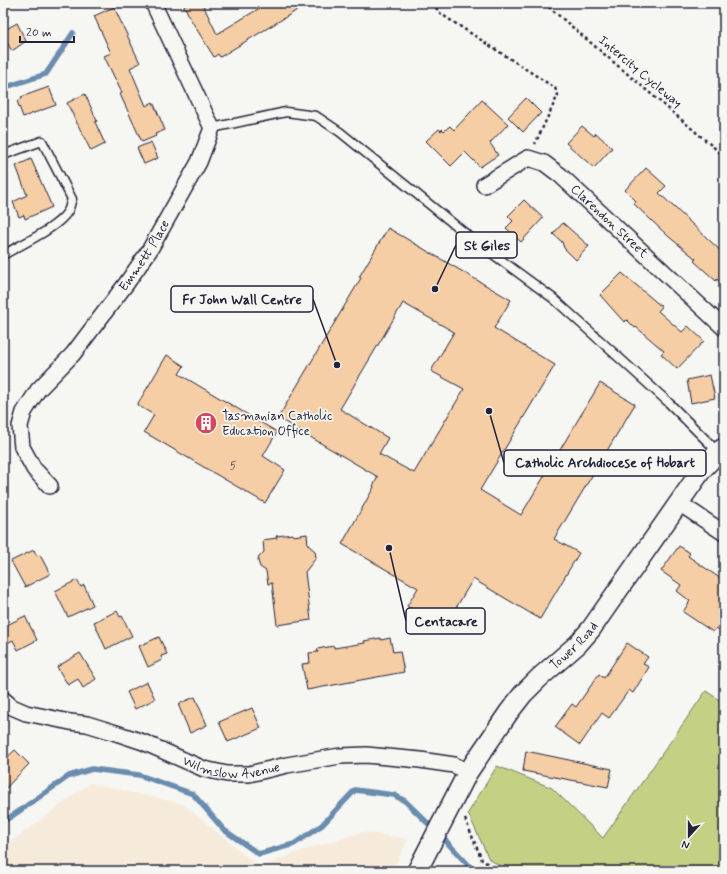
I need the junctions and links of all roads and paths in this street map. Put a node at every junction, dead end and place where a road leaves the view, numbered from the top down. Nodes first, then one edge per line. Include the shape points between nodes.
1 (153, 3) edge
2 (432, 3) edge
3 (544, 3) edge
4 (212, 128) junction
5 (3, 155) edge
6 (724, 156) edge
7 (528, 158) junction
8 (484, 185) dead end
9 (3, 255) edge
10 (724, 328) edge
11 (721, 450) edge
12 (50, 486) dead end
13 (679, 503) junction
14 (724, 533) edge
15 (3, 699) edge
16 (468, 772) junction
17 (449, 808) junction
18 (418, 871) edge
19 (499, 871) edge

1 - 4 street
2 - 7 path via 441,14 555,88 558,95
3 - 6 path, Intercity Cycleway
4 - 11 lane via 286,112 316,116 340,132 471,238 554,299
4 - 12 street, Emmett Place via 199,162 149,251 73,354 38,390 24,412 20,426 22,447 34,469
5 - 9 lane via 42,141 72,199 68,211 59,221
7 - 8 street
7 - 10 street, Clarendon Street via 544,163 560,175
11 - 13 street, Tower Road via 701,471
13 - 14 street
13 - 16 street, Tower Road via 591,629 523,694
15 - 16 street, Wilmslow Avenue via 12,707 26,712 113,732 143,742 204,769 227,774 249,774 340,756 366,755 454,765
16 - 17 street, Tower Road
17 - 18 street, Tower Road
17 - 19 path via 464,818 482,860

